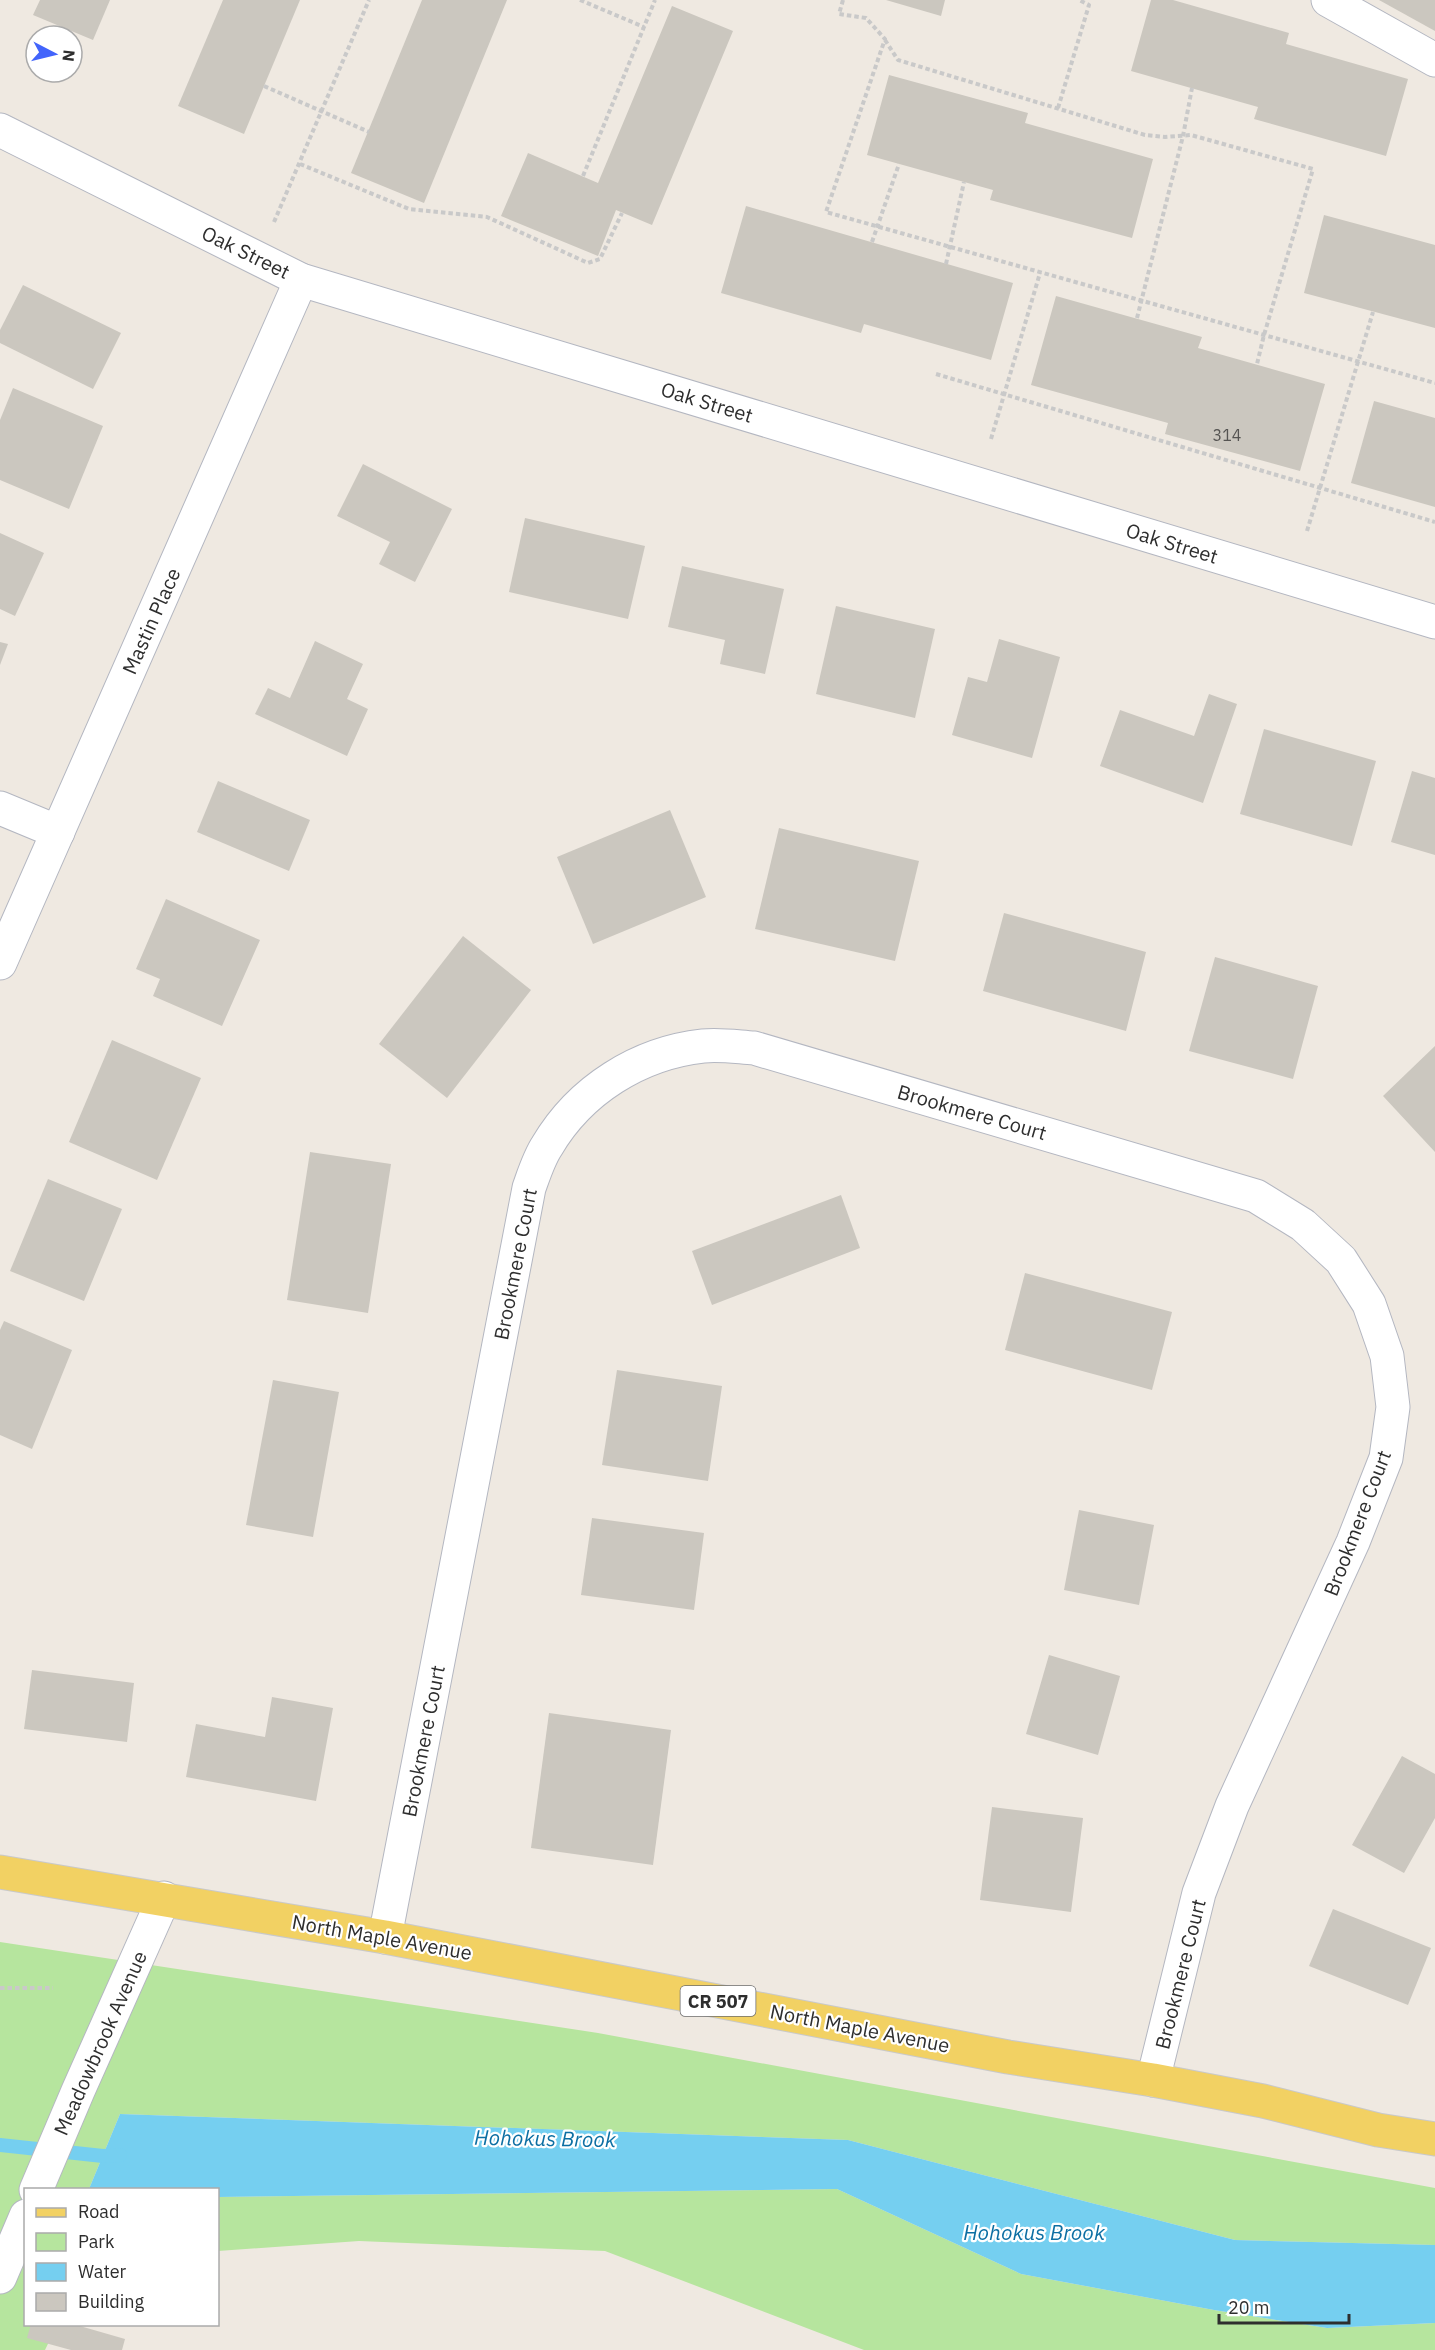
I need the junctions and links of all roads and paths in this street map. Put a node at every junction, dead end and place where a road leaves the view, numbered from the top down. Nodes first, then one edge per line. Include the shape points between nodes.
1 (369, 0) edge
2 (580, 0) edge
3 (655, 0) edge
4 (843, 0) edge
5 (1079, 0) edge
6 (1328, 0) edge
7 (644, 27) junction
8 (885, 39) junction
9 (1435, 60) edge
10 (264, 86) dead end
11 (1192, 88) dead end
12 (1058, 109) junction
13 (322, 111) junction
14 (0, 130) edge
15 (369, 132) dead end
16 (1183, 136) junction
17 (300, 164) junction
18 (899, 164) dead end
19 (583, 176) dead end
20 (964, 182) dead end
21 (622, 213) dead end
22 (274, 222) dead end
23 (877, 227) junction
24 (872, 242) dead end
25 (948, 247) junction
26 (946, 264) dead end
27 (1040, 272) junction
28 (302, 280) junction
29 (1141, 301) junction
30 (1373, 312) dead end
31 (1137, 318) dead end
32 (1264, 335) junction
33 (1359, 362) junction
34 (1257, 364) dead end
35 (936, 374) dead end
36 (1435, 383) edge
37 (1005, 394) junction
38 (991, 439) dead end
39 (1320, 488) junction
40 (1435, 522) edge
41 (1307, 531) dead end
42 (1435, 622) edge
43 (0, 808) edge
44 (58, 832) junction
45 (0, 963) edge
46 (0, 1872) edge
47 (164, 1898) junction
48 (386, 1937) junction
49 (0, 1988) edge
50 (53, 1988) dead end
51 (1153, 2080) junction
52 (1435, 2139) edge
53 (37, 2188) edge
54 (24, 2221) edge
55 (0, 2277) edge

1 - 13 path
2 - 7 path
3 - 7 path
4 - 8 path via 839,14 866,18
5 - 12 path via 1089,5
6 - 9 street
7 - 19 path
8 - 12 path via 898,60
8 - 23 path via 826,212
10 - 13 path
11 - 16 path
12 - 16 path via 1145,135
13 - 15 path
13 - 17 path
14 - 28 street, Oak Street
16 - 29 path
16 - 32 path via 1313,169
17 - 21 path via 409,209 487,217 588,263 600,259
17 - 22 path
18 - 23 path
20 - 25 path
23 - 24 path
23 - 25 path
25 - 26 path
25 - 27 path
27 - 29 path
27 - 37 path
28 - 42 street, Oak Street
28 - 44 street, Mastin Place
29 - 31 path
29 - 32 path
30 - 33 path
32 - 33 path
32 - 34 path
33 - 36 path
33 - 39 path
35 - 37 path
37 - 38 path
37 - 39 path
39 - 40 path
39 - 41 path
43 - 44 street
44 - 45 street, Mastin Place
46 - 47 main road, North Maple Avenue / CR 507
47 - 48 main road, North Maple Avenue / CR 507
47 - 53 street, Meadowbrook Avenue
48 - 51 main road, North Maple Avenue / CR 507 via 1008,2057
48 - 51 street, Brookmere Court via 529,1188 546,1146 575,1107 610,1078 653,1057 704,1046 754,1048 1256,1196 1304,1225 1341,1260 1369,1304 1387,1356 1393,1407 1386,1458 1199,1893
49 - 50 path
51 - 52 main road, North Maple Avenue / CR 507
54 - 55 street

